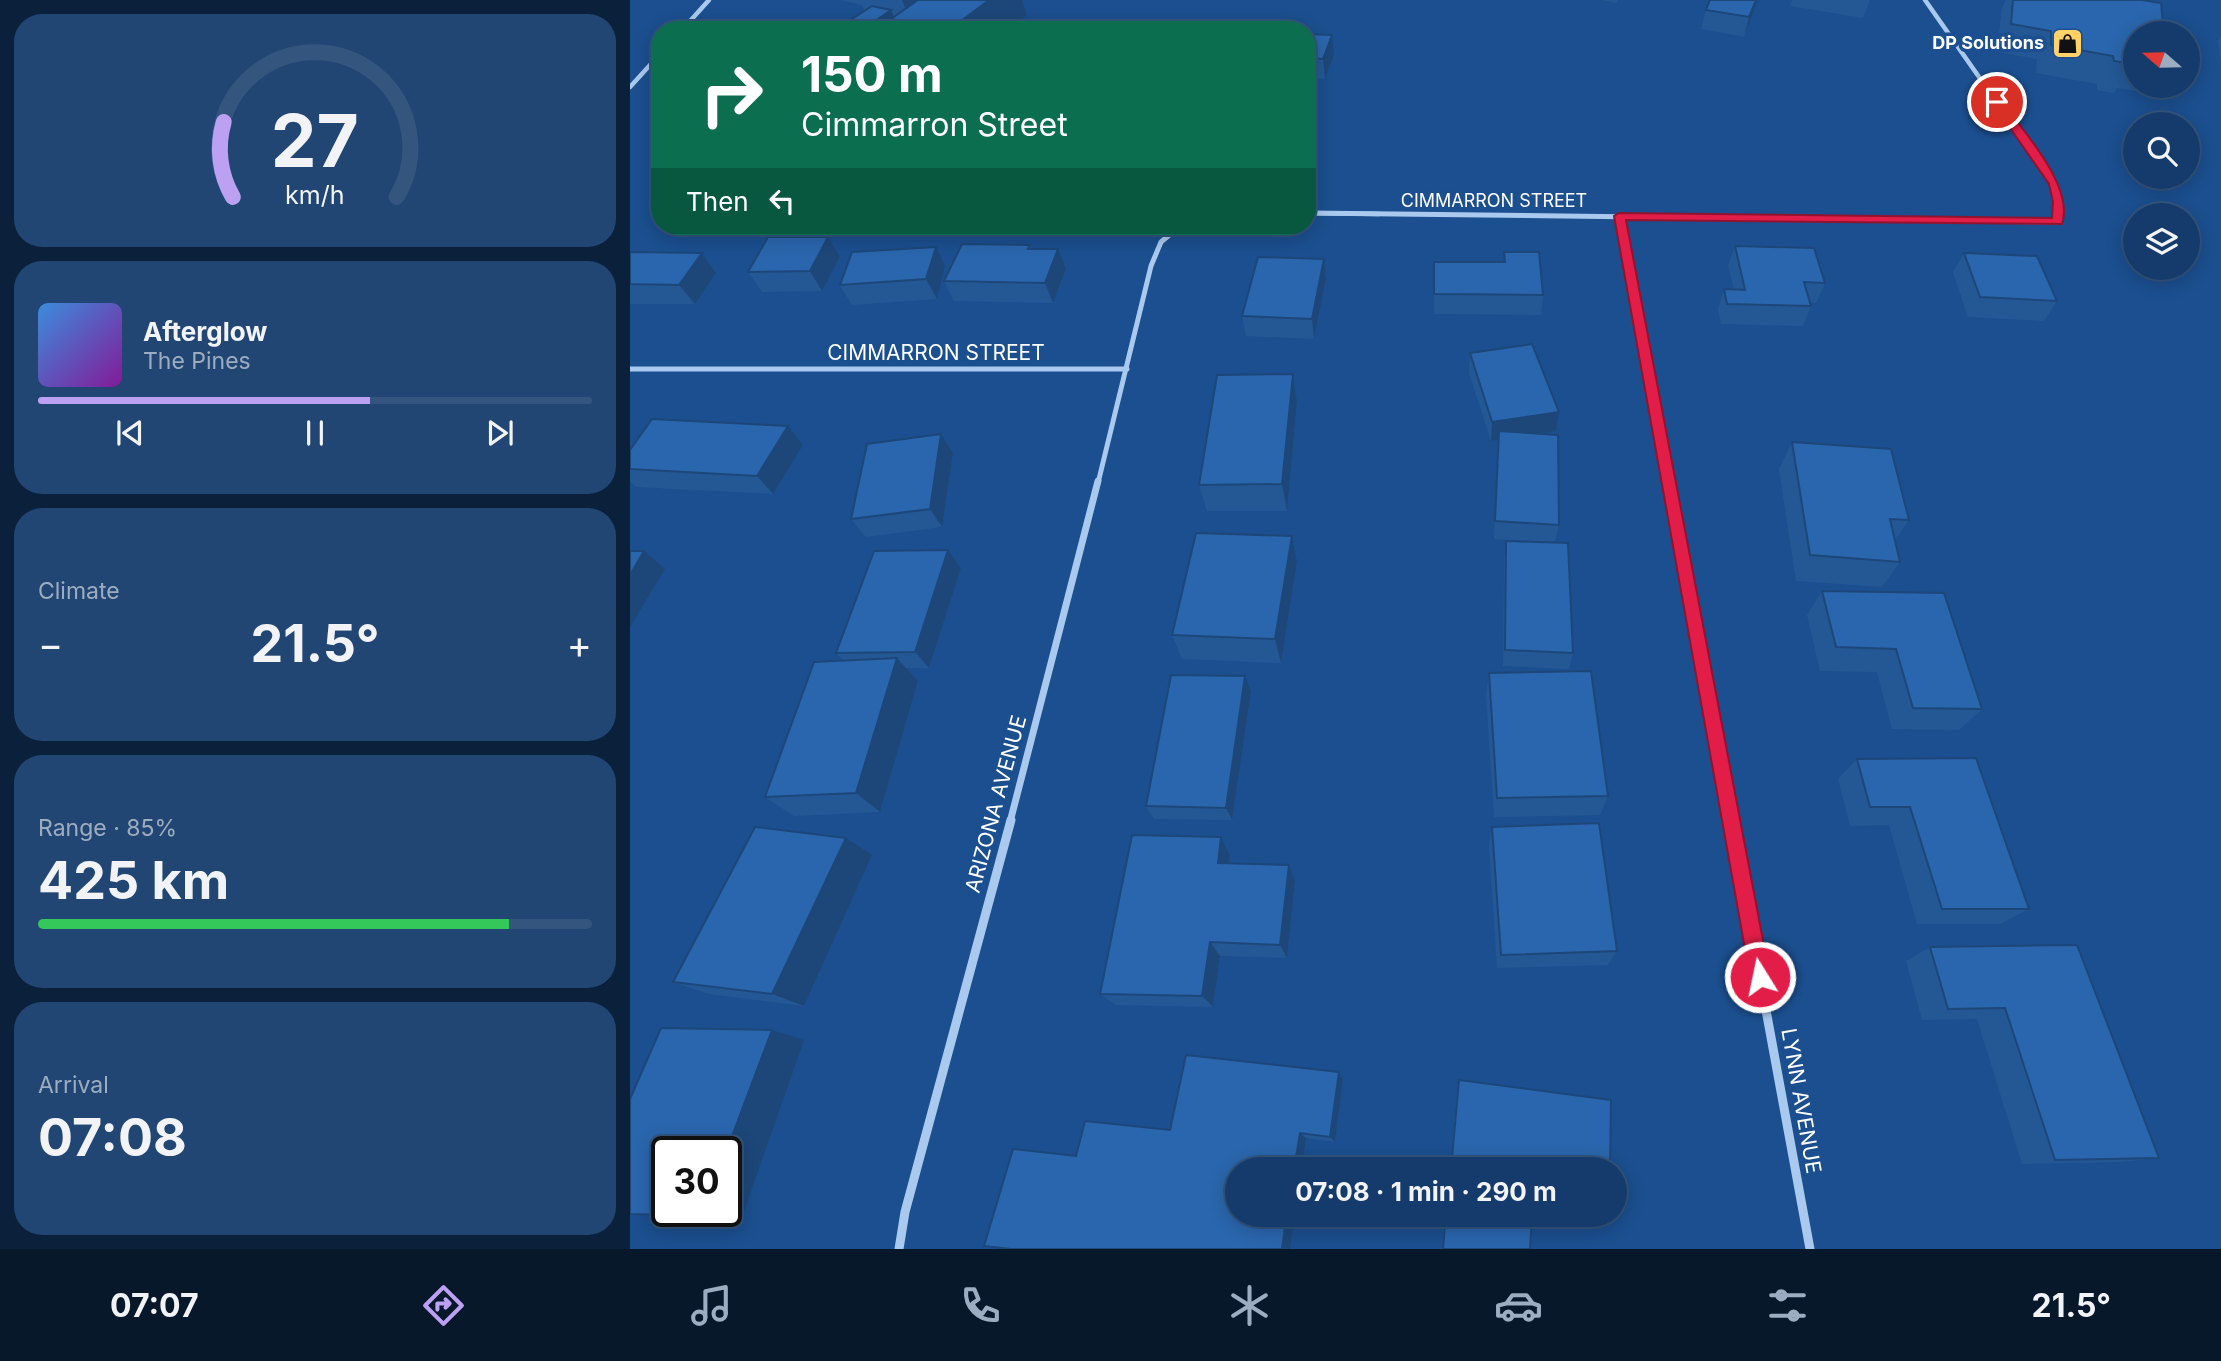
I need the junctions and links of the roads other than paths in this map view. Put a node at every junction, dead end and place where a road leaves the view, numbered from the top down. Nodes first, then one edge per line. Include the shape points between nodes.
1 (709, 0) edge
2 (1925, 0) edge
3 (690, 21) edge
4 (651, 64) edge
5 (630, 87) edge
6 (1316, 213) edge
7 (1619, 216) junction
8 (1169, 235) edge
9 (630, 369) edge
10 (1127, 369) junction
11 (899, 1249) edge
12 (1811, 1249) edge

1 - 3 street
2 - 7 street, CIMMARRON STREET via 2054,184 2058,222
4 - 5 street
6 - 7 street, CIMMARRON STREET
7 - 12 street, LYNN AVENUE
8 - 10 street via 1161,242 1151,266
9 - 10 street, CIMMARRON STREET
10 - 11 street, ARIZONA AVENUE

